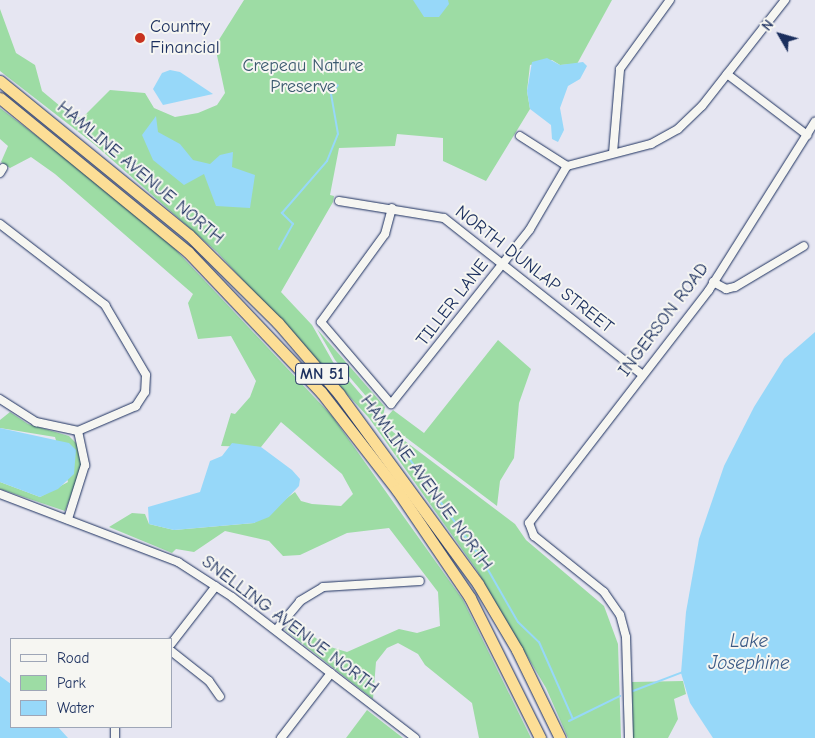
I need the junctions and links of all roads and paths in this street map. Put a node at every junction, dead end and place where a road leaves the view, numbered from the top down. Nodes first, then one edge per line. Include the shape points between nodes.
1 (670, 0) edge
2 (785, 0) edge
3 (727, 74) junction
4 (0, 81) edge
5 (0, 98) edge
6 (810, 129) edge
7 (520, 136) dead end
8 (815, 137) edge
9 (613, 153) junction
10 (567, 166) junction
11 (339, 201) dead end
12 (392, 208) junction
13 (0, 224) edge
14 (804, 246) dead end
15 (503, 264) junction
16 (713, 282) junction
17 (643, 374) junction
18 (0, 399) edge
19 (391, 404) joint
20 (78, 431) junction
21 (0, 494) edge
22 (68, 519) junction
23 (420, 581) dead end
24 (216, 586) junction
25 (276, 630) junction
26 (172, 643) edge
27 (172, 652) edge
28 (331, 673) junction
29 (220, 697) dead end
30 (281, 738) edge
31 (415, 738) edge
32 (540, 738) edge
33 (560, 738) edge
34 (629, 738) edge

1 - 9 street via 620,69
2 - 3 street
3 - 6 street
3 - 9 street via 678,129 651,144
4 - 33 highway, HAMLINE AVENUE NORTH / MN 51 via 189,235 278,323 339,394 478,584 517,650
5 - 32 highway, HAMLINE AVENUE NORTH / MN 51 via 188,252 316,386 397,490 470,598
6 - 8 street
6 - 16 street, INGERSON ROAD
7 - 10 street
9 - 10 street
10 - 15 street, TILLER LANE via 544,210
11 - 12 street, NORTH DUNLAP STREET
12 - 15 street, NORTH DUNLAP STREET via 444,218
12 - 19 street, HAMLINE AVENUE NORTH via 386,234 321,322
13 - 20 street via 105,305 146,375 145,392 136,406
14 - 16 street via 734,287 726,289
15 - 17 street, NORTH DUNLAP STREET
15 - 19 street, TILLER LANE
16 - 17 street, INGERSON ROAD
17 - 34 street, INGERSON ROAD via 532,518 529,528 604,592 620,615 626,637
18 - 20 street via 36,422
20 - 22 street via 85,465
21 - 22 street, SNELLING AVENUE NORTH
22 - 24 street, SNELLING AVENUE NORTH via 144,546
23 - 25 street via 324,587 300,601
24 - 25 street, SNELLING AVENUE NORTH
24 - 26 street
25 - 28 street, SNELLING AVENUE NORTH
27 - 29 street via 209,681
28 - 30 street
28 - 31 street, SNELLING AVENUE NORTH

